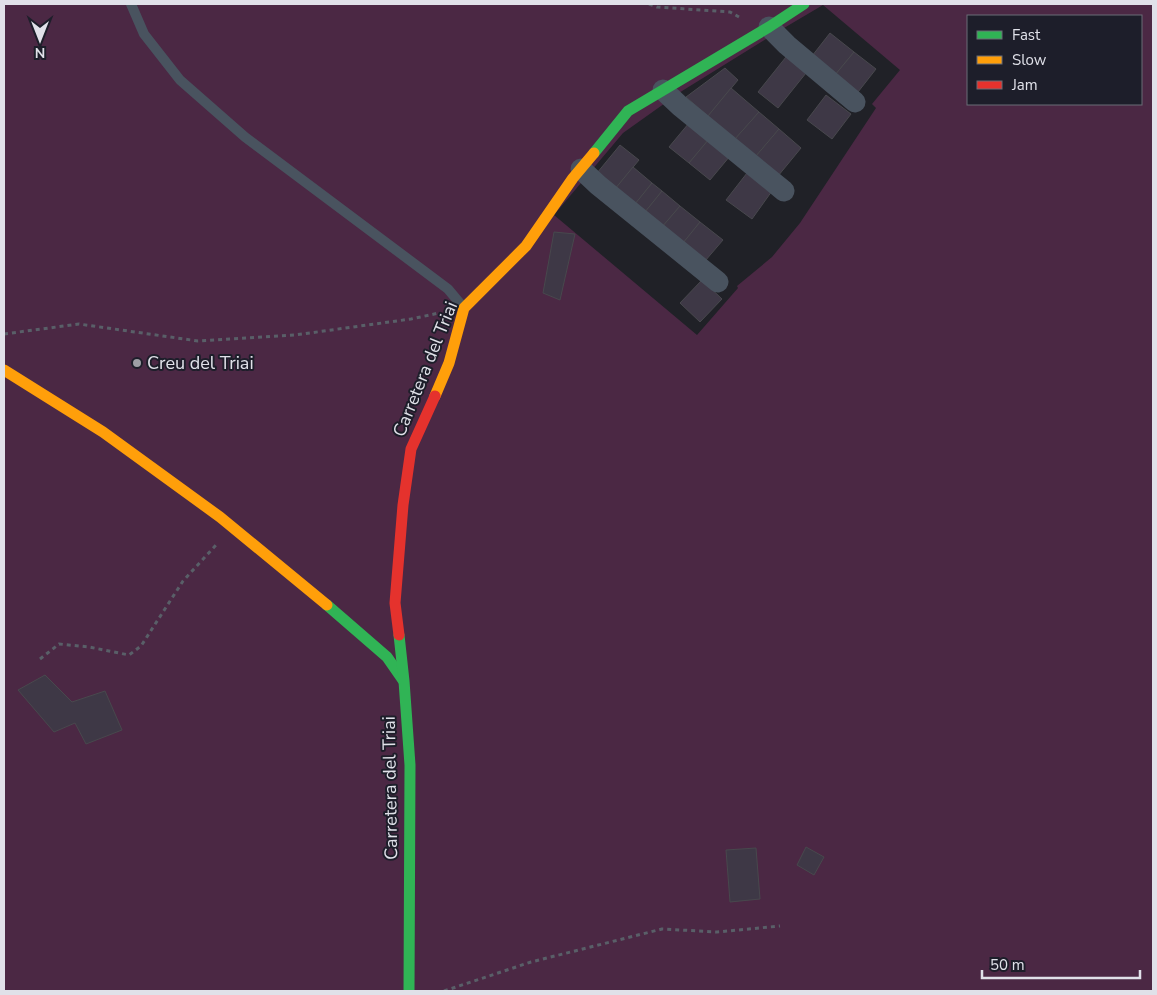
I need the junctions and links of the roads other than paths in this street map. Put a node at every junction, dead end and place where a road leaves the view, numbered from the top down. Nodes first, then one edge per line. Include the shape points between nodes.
1 (131, 4) edge
2 (804, 4) edge
3 (762, 31) junction
4 (663, 90) junction
5 (855, 102) dead end
6 (581, 169) junction
7 (784, 191) dead end
8 (718, 282) dead end
9 (464, 308) junction
10 (4, 370) edge
11 (404, 681) junction
12 (409, 991) edge

1 - 9 lane via 144,34 180,80 245,137 448,289
2 - 3 street, Carretera del Triai
3 - 4 street, Carretera del Triai
3 - 5 street via 787,44
4 - 6 street, Carretera del Triai via 628,111
4 - 7 street
6 - 8 street
6 - 9 street, Carretera del Triai via 526,246
9 - 11 street, Carretera del Triai via 449,363 411,449 395,603
10 - 11 street via 103,432 220,517 388,657
11 - 12 street, Carretera del Triai via 410,764

